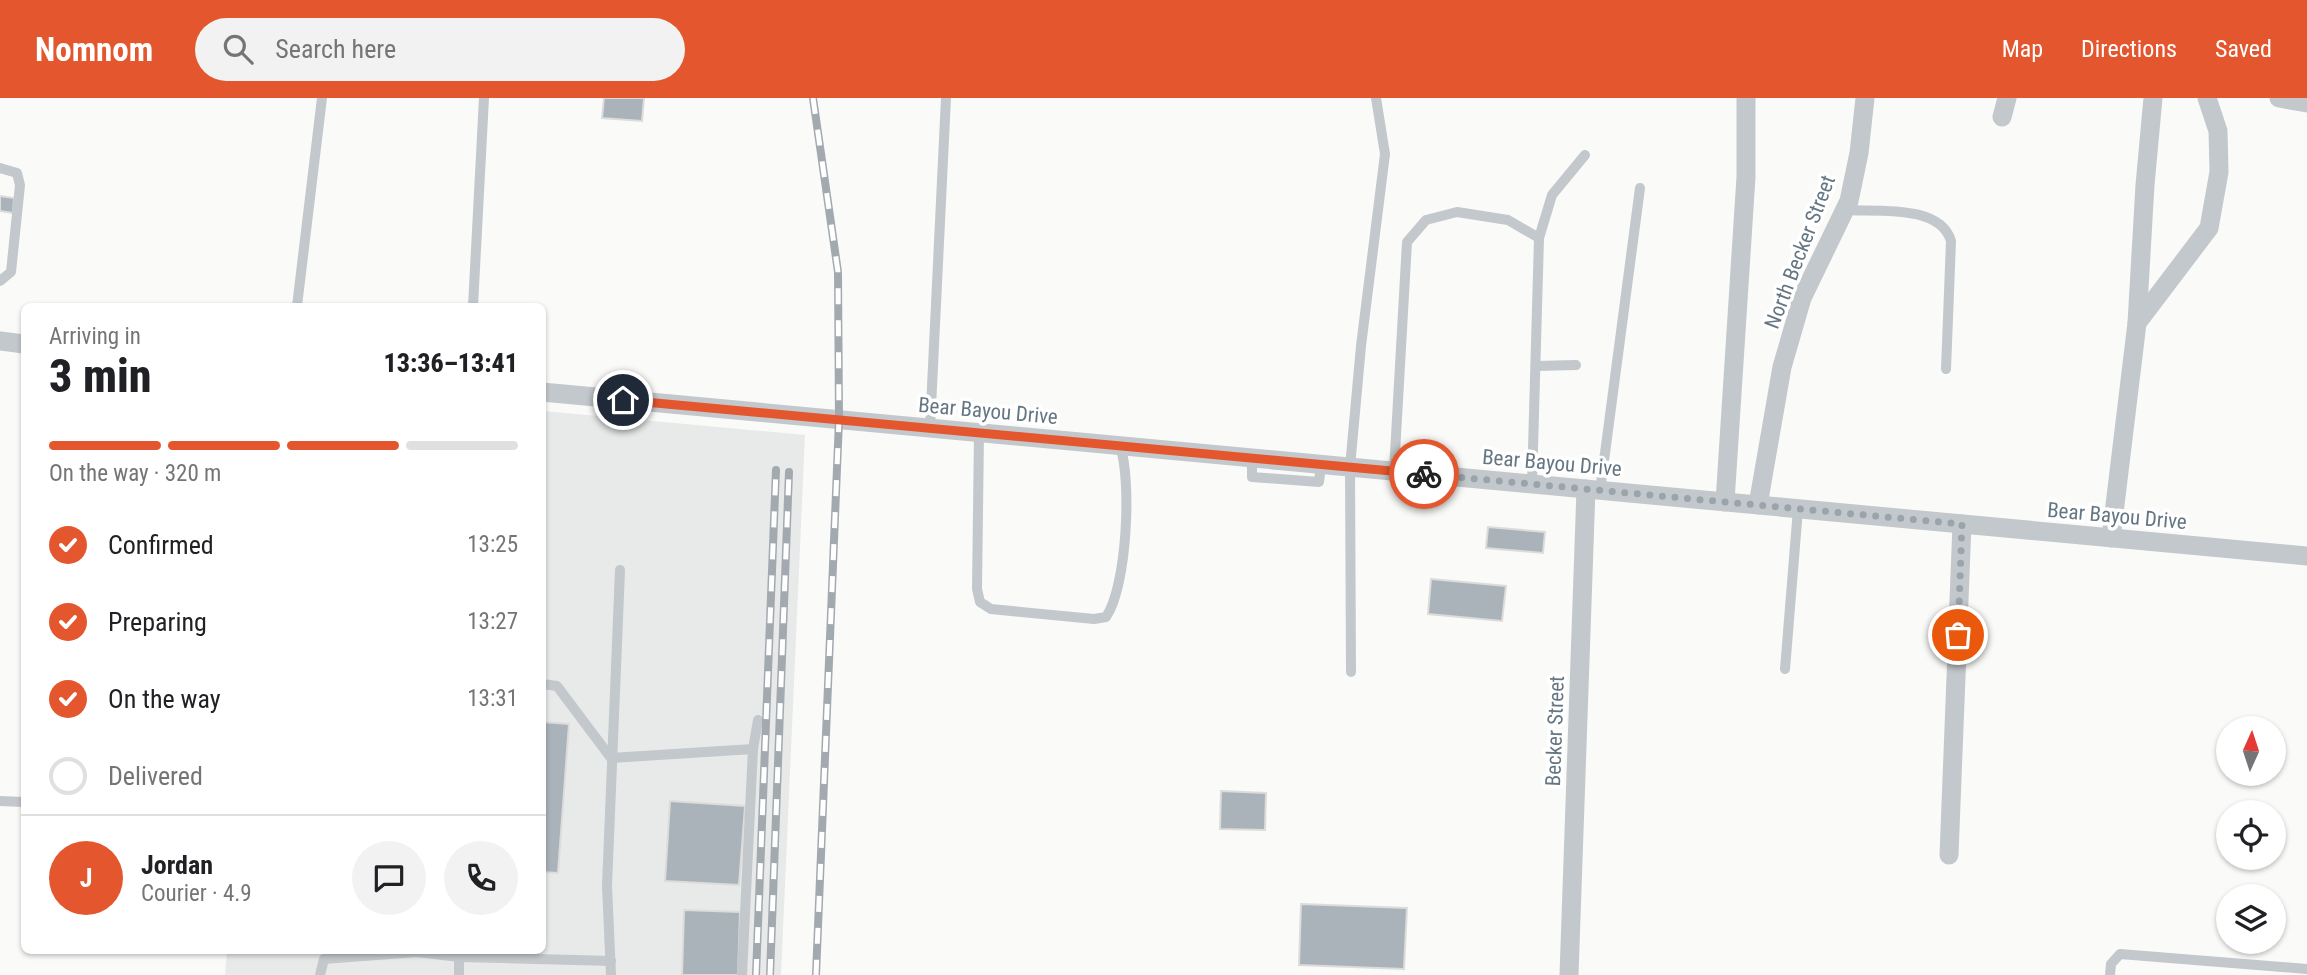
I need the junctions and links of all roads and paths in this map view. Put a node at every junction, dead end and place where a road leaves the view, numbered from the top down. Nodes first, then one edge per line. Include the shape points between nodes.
1 (322, 98) edge
2 (484, 98) edge
3 (946, 98) edge
4 (1376, 98) edge
5 (1746, 98) edge
6 (1866, 98) edge
7 (2153, 98) edge
8 (2207, 98) edge
9 (2279, 98) edge
10 (2307, 103) edge
11 (1585, 155) dead end
12 (0, 168) edge
13 (1640, 188) dead end
14 (1845, 210) junction
15 (1539, 238) junction
16 (0, 281) edge
17 (297, 303) edge
18 (473, 303) edge
19 (2137, 323) junction
20 (0, 341) edge
21 (21, 344) edge
22 (1576, 365) dead end
23 (1536, 366) junction
24 (1947, 369) dead end
25 (546, 392) edge
26 (930, 428) junction
27 (979, 433) junction
28 (1120, 446) junction
29 (1350, 467) junction
30 (1394, 471) junction
31 (1532, 484) junction
32 (1593, 490) junction
33 (1726, 502) junction
34 (1758, 505) junction
35 (1797, 509) junction
36 (1962, 524) junction
37 (2112, 538) junction
38 (2307, 556) edge
39 (620, 570) dead end
40 (1785, 669) dead end
41 (1351, 672) dead end
42 (546, 685) edge
43 (758, 720) dead end
44 (753, 749) junction
45 (611, 758) junction
46 (0, 801) edge
47 (21, 802) edge
48 (1949, 855) dead end
49 (385, 954) edge
50 (459, 954) edge
51 (478, 954) edge
52 (611, 961) junction
53 (2307, 969) edge
54 (320, 975) edge
55 (459, 975) edge
56 (611, 975) edge
57 (741, 975) edge
58 (1569, 975) edge
59 (2109, 975) edge

1 - 17 lane
2 - 18 lane
3 - 26 lane
4 - 29 lane via 1385,154
5 - 33 street via 1746,177
6 - 14 street, North Becker Street
7 - 19 street
8 - 19 street via 2218,131 2219,172 2209,228
9 - 10 street
11 - 15 lane via 1552,195
12 - 16 lane via 16,173 20,185 11,272
13 - 32 lane
14 - 24 lane via 1933,218 1948,231
14 - 34 street, North Becker Street via 1799,309 1782,367
15 - 23 lane
15 - 30 lane via 1508,220 1457,212 1426,220 1407,242
19 - 37 street
20 - 21 street
22 - 23 lane
23 - 31 lane
25 - 26 street, Bear Bayou Drive
26 - 27 street, Bear Bayou Drive
27 - 28 street, Bear Bayou Drive
27 - 28 lane via 976,589 981,602 991,609 1094,619 1106,617 1114,606 1122,563 1126,469
28 - 29 street, Bear Bayou Drive
29 - 30 street, Bear Bayou Drive
29 - 41 lane
30 - 31 street, Bear Bayou Drive
31 - 32 street, Bear Bayou Drive
32 - 33 street, Bear Bayou Drive
32 - 58 street, Becker Street
33 - 34 street, Bear Bayou Drive
34 - 35 street, Bear Bayou Drive
35 - 36 street, Bear Bayou Drive
35 - 40 lane
36 - 37 street, Bear Bayou Drive
36 - 48 street
37 - 38 street, Bear Bayou Drive
39 - 45 lane
42 - 45 lane via 557,686
43 - 44 lane
44 - 45 lane
44 - 57 lane
45 - 52 lane via 607,886
46 - 47 lane
49 - 54 lane via 324,958
50 - 55 lane
51 - 52 lane
52 - 56 lane
53 - 59 lane via 2120,954

